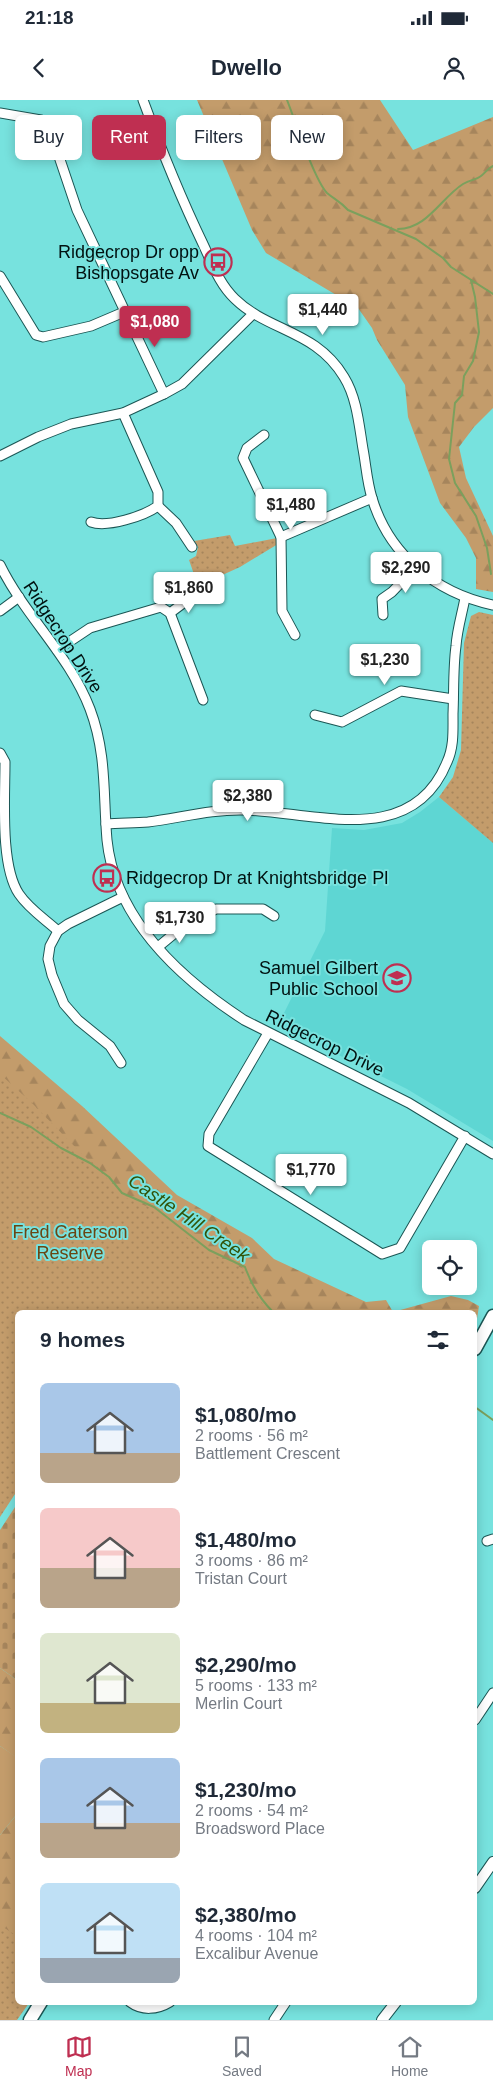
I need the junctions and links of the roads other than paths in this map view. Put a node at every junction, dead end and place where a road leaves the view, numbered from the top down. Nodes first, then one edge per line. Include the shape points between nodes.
1 (143, 100) edge
2 (0, 113) edge
3 (0, 276) edge
4 (124, 312) junction
5 (253, 314) junction
6 (164, 394) junction
7 (123, 413) junction
8 (264, 435) dead end
9 (0, 456) edge
10 (372, 498) junction
11 (158, 506) junction
12 (90, 522) dead end
13 (281, 537) junction
14 (192, 547) dead end
15 (0, 565) edge
16 (415, 568) junction
17 (194, 596) dead end
18 (19, 598) junction
19 (465, 598) junction
20 (493, 605) edge
21 (0, 611) edge
22 (170, 613) junction
23 (383, 615) dead end
24 (295, 635) dead end
25 (57, 650) junction
26 (454, 699) junction
27 (203, 700) dead end
28 (315, 715) dead end
29 (0, 753) edge
30 (106, 824) junction
31 (123, 897) junction
32 (274, 916) dead end
33 (58, 931) junction
34 (158, 948) junction
35 (268, 1033) junction
36 (121, 1064) dead end
37 (465, 1136) junction
38 (493, 1154) edge
39 (493, 1316) edge
40 (477, 1345) edge
41 (493, 1693) edge
42 (477, 1717) edge
43 (493, 1862) edge
44 (477, 1885) edge
45 (39, 2005) edge
46 (136, 2005) edge
47 (163, 2005) edge
48 (284, 2005) edge
49 (394, 2005) edge
50 (30, 2020) edge
51 (274, 2020) edge
52 (382, 2020) edge

1 - 5 street via 177,188 219,279
2 - 4 street via 48,124 78,210
3 - 4 street via 36,335 43,337 91,326
4 - 6 street
5 - 6 street via 182,384
5 - 10 street via 314,343 344,377 354,398
6 - 7 street
7 - 9 street via 71,424
7 - 11 street via 158,492
8 - 13 street via 247,448 243,458
10 - 13 street
10 - 16 street via 383,527
11 - 12 street via 146,513 104,525
11 - 14 street via 176,523
13 - 24 street via 282,611
15 - 18 street, Ridgecrop Drive
16 - 19 street
16 - 23 street via 382,598
17 - 22 street
18 - 21 street
18 - 25 street, Ridgecrop Drive
19 - 20 street
19 - 26 street via 456,646
22 - 25 street via 161,607 90,628
22 - 27 street
25 - 30 street, Ridgecrop Drive via 80,686 97,729 104,768
26 - 28 street via 401,691 342,722
26 - 30 street via 453,745 438,780 411,806 392,816 366,820 245,810
29 - 33 street via 4,762 7,858 12,882 27,904
30 - 31 street, Ridgecrop Drive via 110,859
31 - 33 street
31 - 34 street, Ridgecrop Drive
32 - 34 street via 263,909 216,909 187,923
33 - 36 street via 48,959 64,1004 110,1046
34 - 35 street, Ridgecrop Drive via 207,994
35 - 37 street, Ridgecrop Drive via 401,1098
35 - 37 street via 209,1134 208,1146 382,1254 400,1248
37 - 38 street, Ridgecrop Drive
39 - 40 main road
41 - 42 street
43 - 44 street
45 - 50 main road
46 - 47 street via 156,2008
48 - 51 street
49 - 52 street

